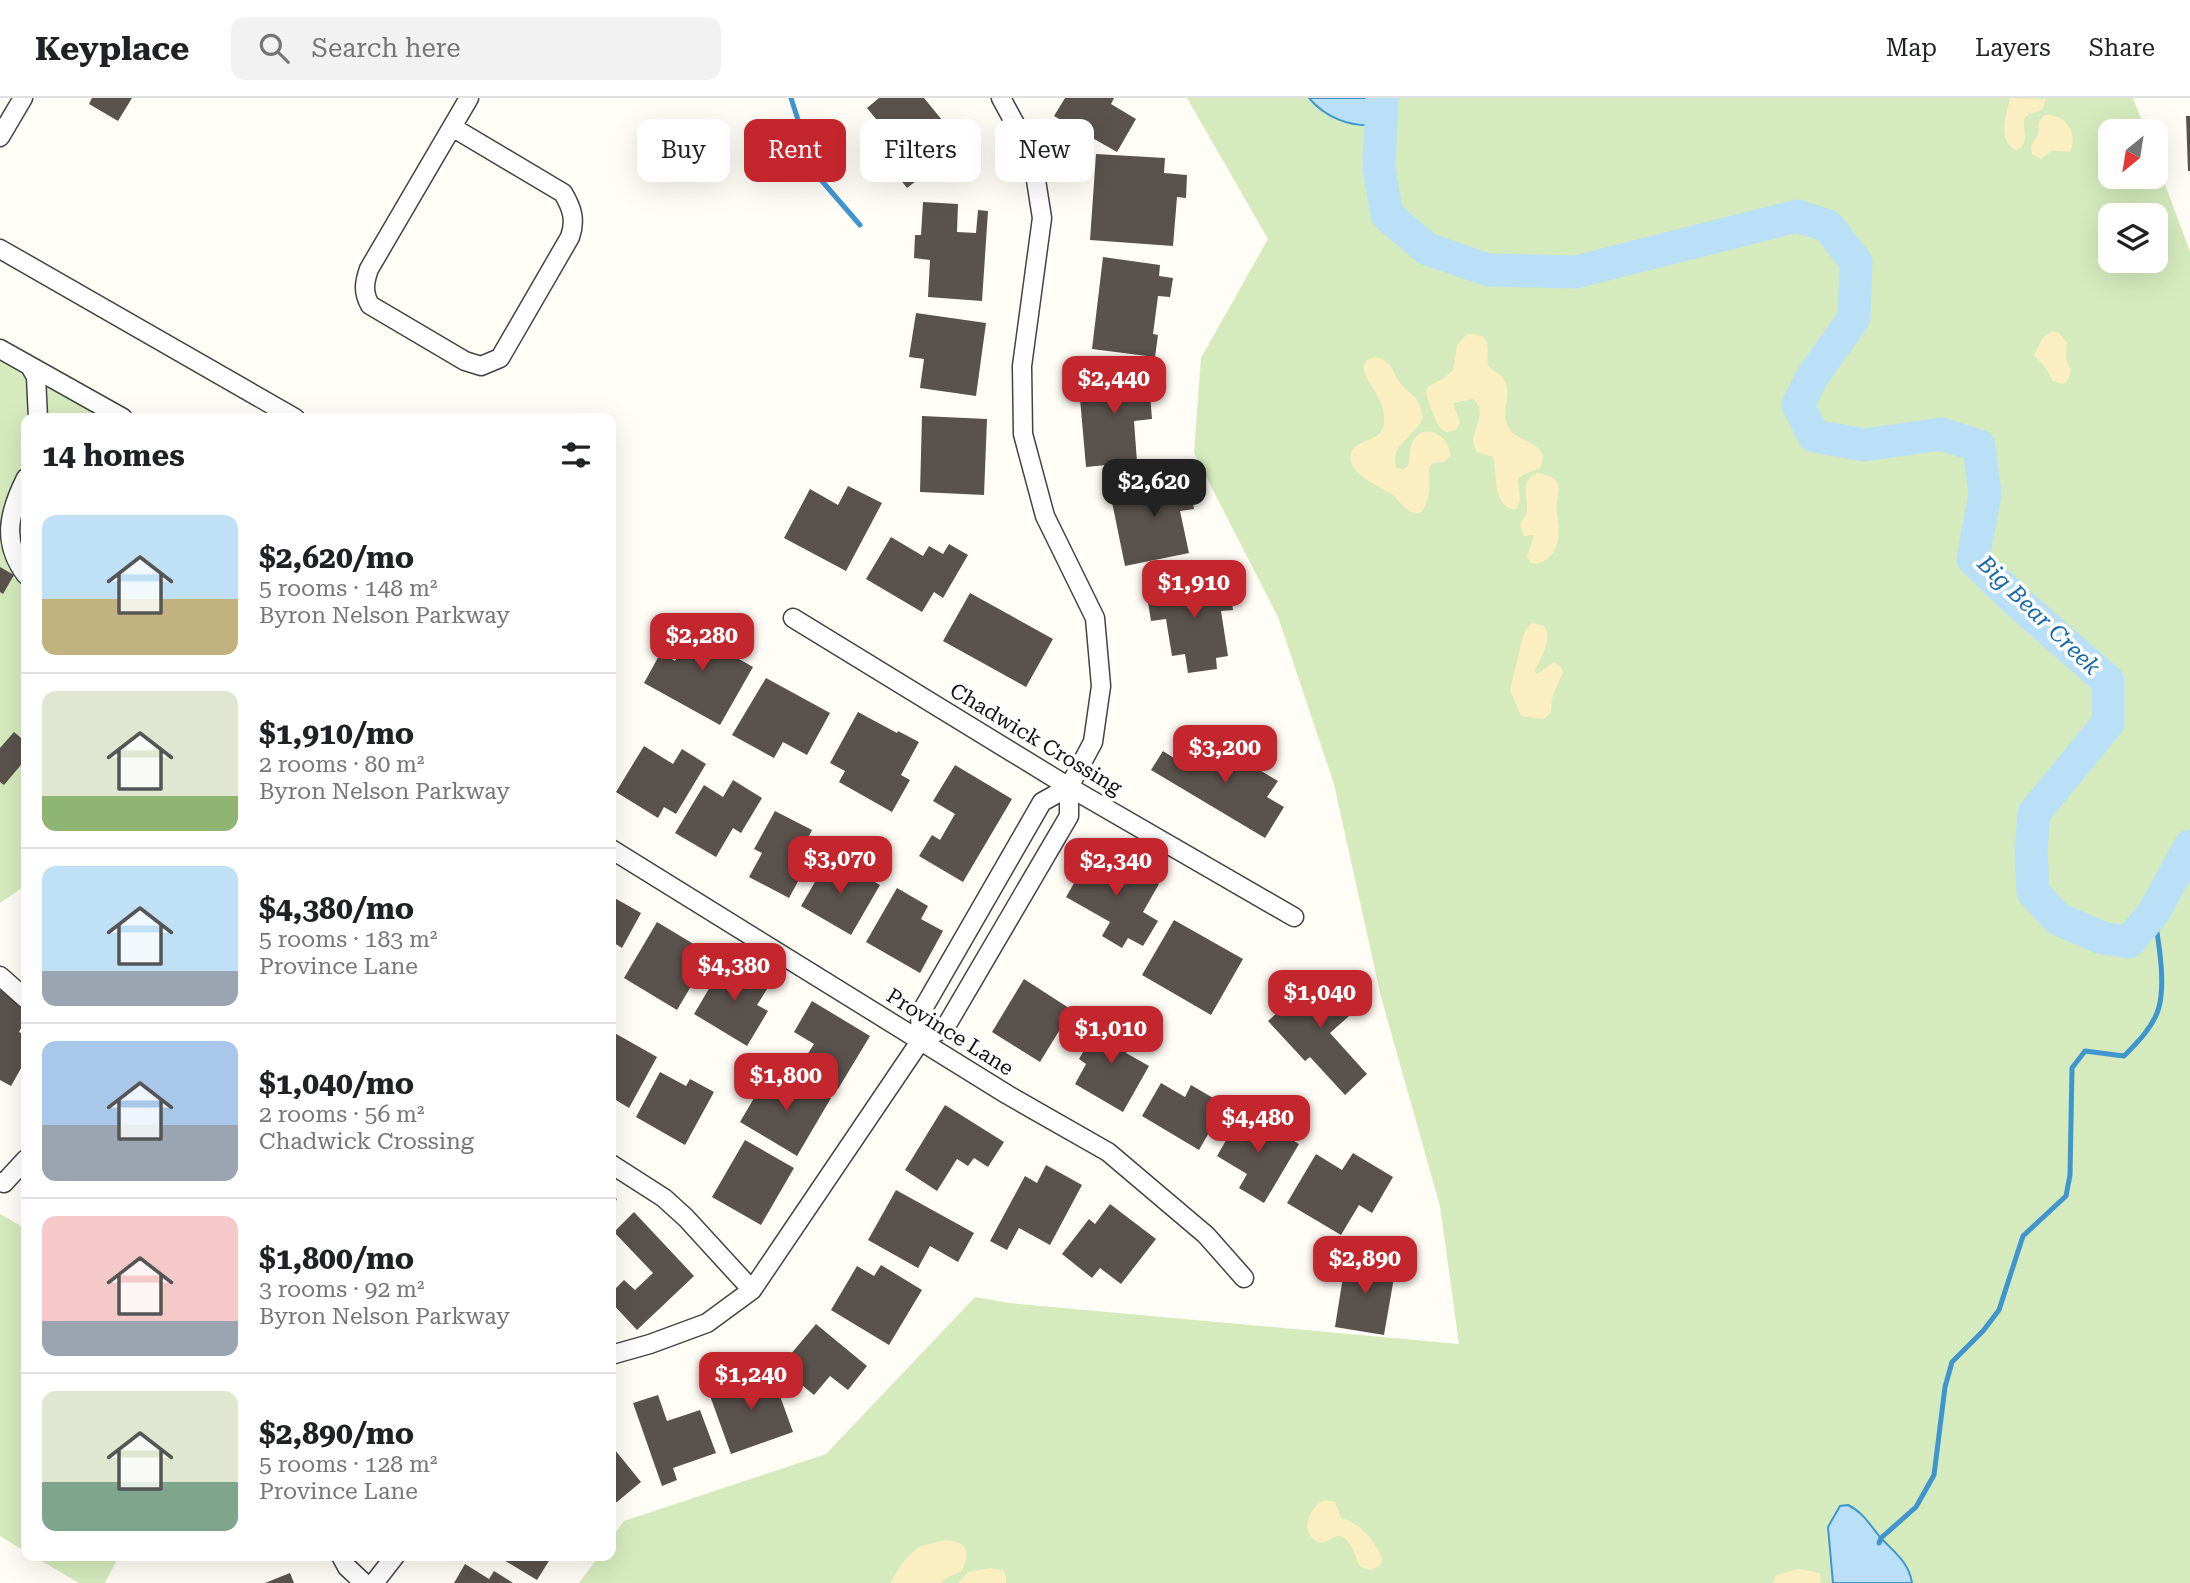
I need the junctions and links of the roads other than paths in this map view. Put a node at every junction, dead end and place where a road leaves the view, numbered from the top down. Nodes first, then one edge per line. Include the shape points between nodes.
1 (23, 98) edge
2 (469, 98) edge
3 (1001, 98) edge
4 (452, 127) junction
5 (0, 137) edge
6 (0, 249) edge
7 (0, 349) edge
8 (31, 368) junction
9 (38, 413) edge
10 (114, 413) edge
11 (286, 413) edge
12 (21, 488) edge
13 (21, 568) edge
14 (793, 618) dead end
15 (1069, 787) junction
16 (616, 852) edge
17 (981, 909) junction
18 (1294, 917) dead end
19 (1007, 922) junction
20 (0, 976) edge
21 (21, 995) edge
22 (921, 1040) junction
23 (21, 1165) edge
24 (616, 1167) edge
25 (0, 1182) edge
26 (1244, 1278) dead end
27 (752, 1290) junction
28 (616, 1354) edge
29 (344, 1561) edge
30 (391, 1561) edge
31 (364, 1583) edge
32 (374, 1583) edge

1 - 5 street
2 - 4 street
3 - 15 street via 1032,155 1042,218 1022,366 1023,434 1045,516 1095,618 1101,686 1093,741
4 - 4 street via 369,269 365,296 380,312 481,366 499,358 574,225 563,193
6 - 11 street
7 - 8 street
8 - 9 street via 36,377
8 - 10 street
12 - 13 street via 9,525
14 - 15 street, Chadwick Crossing
15 - 17 street via 1042,802
15 - 18 street, Chadwick Crossing
15 - 19 street via 1069,816
16 - 22 street, Province Lane
17 - 19 street
17 - 22 street via 920,1014
19 - 22 street via 945,1028
20 - 21 street
22 - 26 street, Province Lane via 1108,1152 1206,1236
22 - 27 street
23 - 25 street via 4,1184
24 - 27 street via 686,1217
27 - 28 street via 707,1323
29 - 31 street
30 - 32 street

